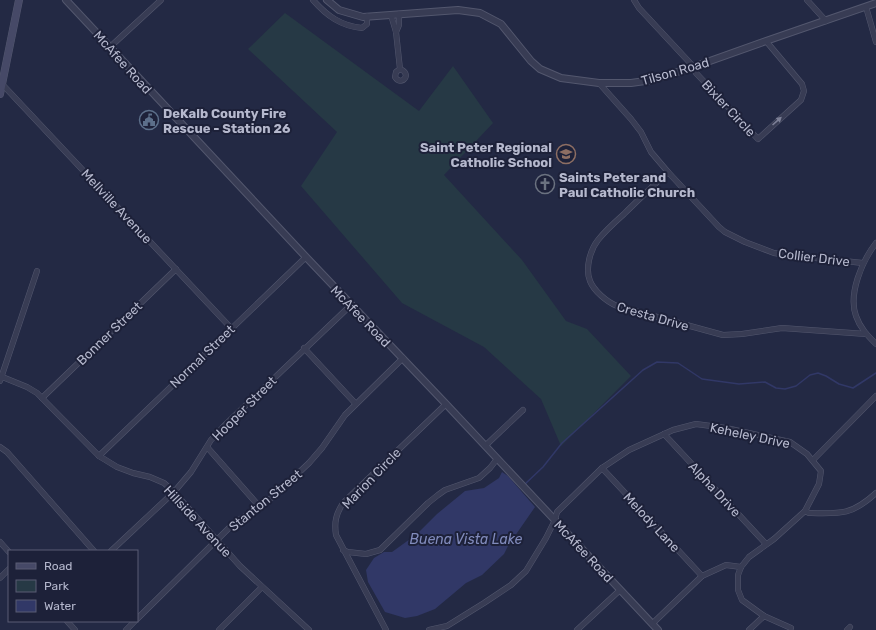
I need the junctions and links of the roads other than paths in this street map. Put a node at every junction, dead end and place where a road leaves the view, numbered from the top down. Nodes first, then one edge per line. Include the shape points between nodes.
1 (19, 0) edge
2 (66, 0) edge
3 (161, 0) edge
4 (313, 0) edge
5 (327, 0) edge
6 (634, 0) edge
7 (807, 0) edge
8 (876, 3) edge
9 (866, 7) junction
10 (399, 14) junction
11 (391, 15) junction
12 (367, 16) junction
13 (826, 21) junction
14 (396, 32) junction
15 (766, 41) junction
16 (876, 42) edge
17 (110, 47) junction
18 (693, 67) junction
19 (400, 70) dead end
20 (2, 84) junction
21 (598, 84) junction
22 (0, 94) edge
23 (668, 172) junction
24 (876, 243) edge
25 (306, 257) junction
26 (863, 263) junction
27 (176, 269) junction
28 (37, 271) dead end
29 (351, 305) junction
30 (231, 328) junction
31 (866, 334) junction
32 (876, 344) edge
33 (304, 348) junction
34 (403, 358) junction
35 (1, 378) edge
36 (876, 396) edge
37 (42, 398) junction
38 (355, 403) junction
39 (446, 404) junction
40 (523, 410) dead end
41 (664, 434) junction
42 (485, 446) junction
43 (0, 447) edge
44 (207, 447) junction
45 (99, 456) junction
46 (497, 459) junction
47 (813, 460) junction
48 (602, 468) junction
49 (174, 492) junction
50 (876, 492) edge
51 (259, 506) junction
52 (806, 511) junction
53 (555, 520) junction
54 (216, 541) junction
55 (0, 542) edge
56 (766, 544) junction
57 (93, 550) edge
58 (112, 550) edge
59 (343, 550) junction
60 (8, 551) edge
61 (741, 567) junction
62 (8, 571) edge
63 (702, 576) junction
64 (0, 578) edge
65 (262, 586) junction
66 (620, 590) junction
67 (764, 616) junction
68 (138, 618) edge
69 (68, 622) edge
70 (134, 622) edge
71 (652, 624) junction
72 (791, 628) dead end
73 (75, 630) edge
74 (126, 630) edge
75 (219, 630) edge
76 (309, 630) edge
77 (386, 630) edge
78 (429, 630) edge
79 (577, 630) edge
80 (658, 630) edge
81 (749, 630) edge

1 - 20 main road
2 - 17 street, McAfee Road
3 - 17 street
4 - 12 street via 328,16 352,27 362,28 367,24
5 - 12 street, Tilson Road via 339,10 362,17
6 - 18 street
7 - 13 street
8 - 9 street, Tilson Road
9 - 13 street, Tilson Road
9 - 16 street
10 - 11 street, Tilson Road
10 - 14 street
10 - 21 street, Tilson Road via 458,10 480,13 501,24 540,69 561,78
11 - 12 street, Tilson Road
11 - 14 street
13 - 15 street, Tilson Road
14 - 19 street
15 - 18 street, Tilson Road
18 -> 15 street, Bixler Circle via 758,139 801,100 804,91 802,84
17 - 25 street, McAfee Road
18 - 21 street, Tilson Road via 652,80
20 - 22 main road
20 - 27 street, Mellville Avenue
21 - 23 street, Collier Drive via 631,119 651,152
23 - 26 street, Collier Drive via 719,227 735,238 762,249 787,255
23 - 31 street, Cresta Drive via 596,243 590,259 589,277 592,286 611,303 723,335 782,328
24 - 26 street
25 - 29 street, McAfee Road
25 - 30 street, Normal Street
26 - 31 street via 854,306 856,318
27 - 30 street, Mellville Avenue
27 - 37 street, Bonner Street
28 - 35 street
29 - 33 street, Hooper Street
29 - 34 street, McAfee Road
30 - 45 street, Normal Street
31 - 32 street
33 - 38 street
33 - 44 street, Hooper Street via 224,426
34 - 38 street, Stanton Street
34 - 39 street, McAfee Road
35 - 37 street, Hillside Avenue via 27,387
36 - 47 street
37 - 45 street, Hillside Avenue
38 - 51 street, Stanton Street via 309,463 274,496
39 - 42 street, McAfee Road
39 - 59 street, Marion Circle via 343,503 335,524 336,535
40 - 42 street
41 - 47 street, Keheley Drive via 696,424 726,428 790,442
41 - 48 street, Keheley Drive via 629,450
41 - 56 street, Alpha Drive
42 - 46 street, McAfee Road
43 - 57 street
44 - 49 street, Hooper Street via 192,472
44 - 51 street
45 - 49 street, Hillside Avenue via 117,467 150,477
46 - 53 street, McAfee Road
46 - 59 street via 479,478 438,495 380,550 366,554
47 - 52 street, Keheley Drive via 821,475
48 - 53 street, Keheley Drive via 562,505
48 - 63 street, Melody Lane
49 - 54 street, Hillside Avenue
49 - 58 street, Hooper Street
50 - 52 street via 861,506 850,511 834,514
51 - 54 street, Stanton Street via 233,524
52 - 56 street, Keheley Drive
53 - 66 street, McAfee Road
53 - 78 street, Keheley Drive via 526,571 511,585 447,626
54 - 65 street, Hillside Avenue
54 - 68 street, Stanton Street
55 - 60 street
56 - 61 street, Keheley Drive
59 - 77 street, Marion Circle
61 - 63 street via 726,565
61 - 67 street via 738,590 742,600
62 - 64 street
63 - 71 street
65 - 75 street
65 - 76 street, Hillside Avenue
66 - 71 street, McAfee Road
66 - 79 street
67 - 72 street
67 - 81 street
69 - 73 street
70 - 74 street
71 - 80 street, McAfee Road

